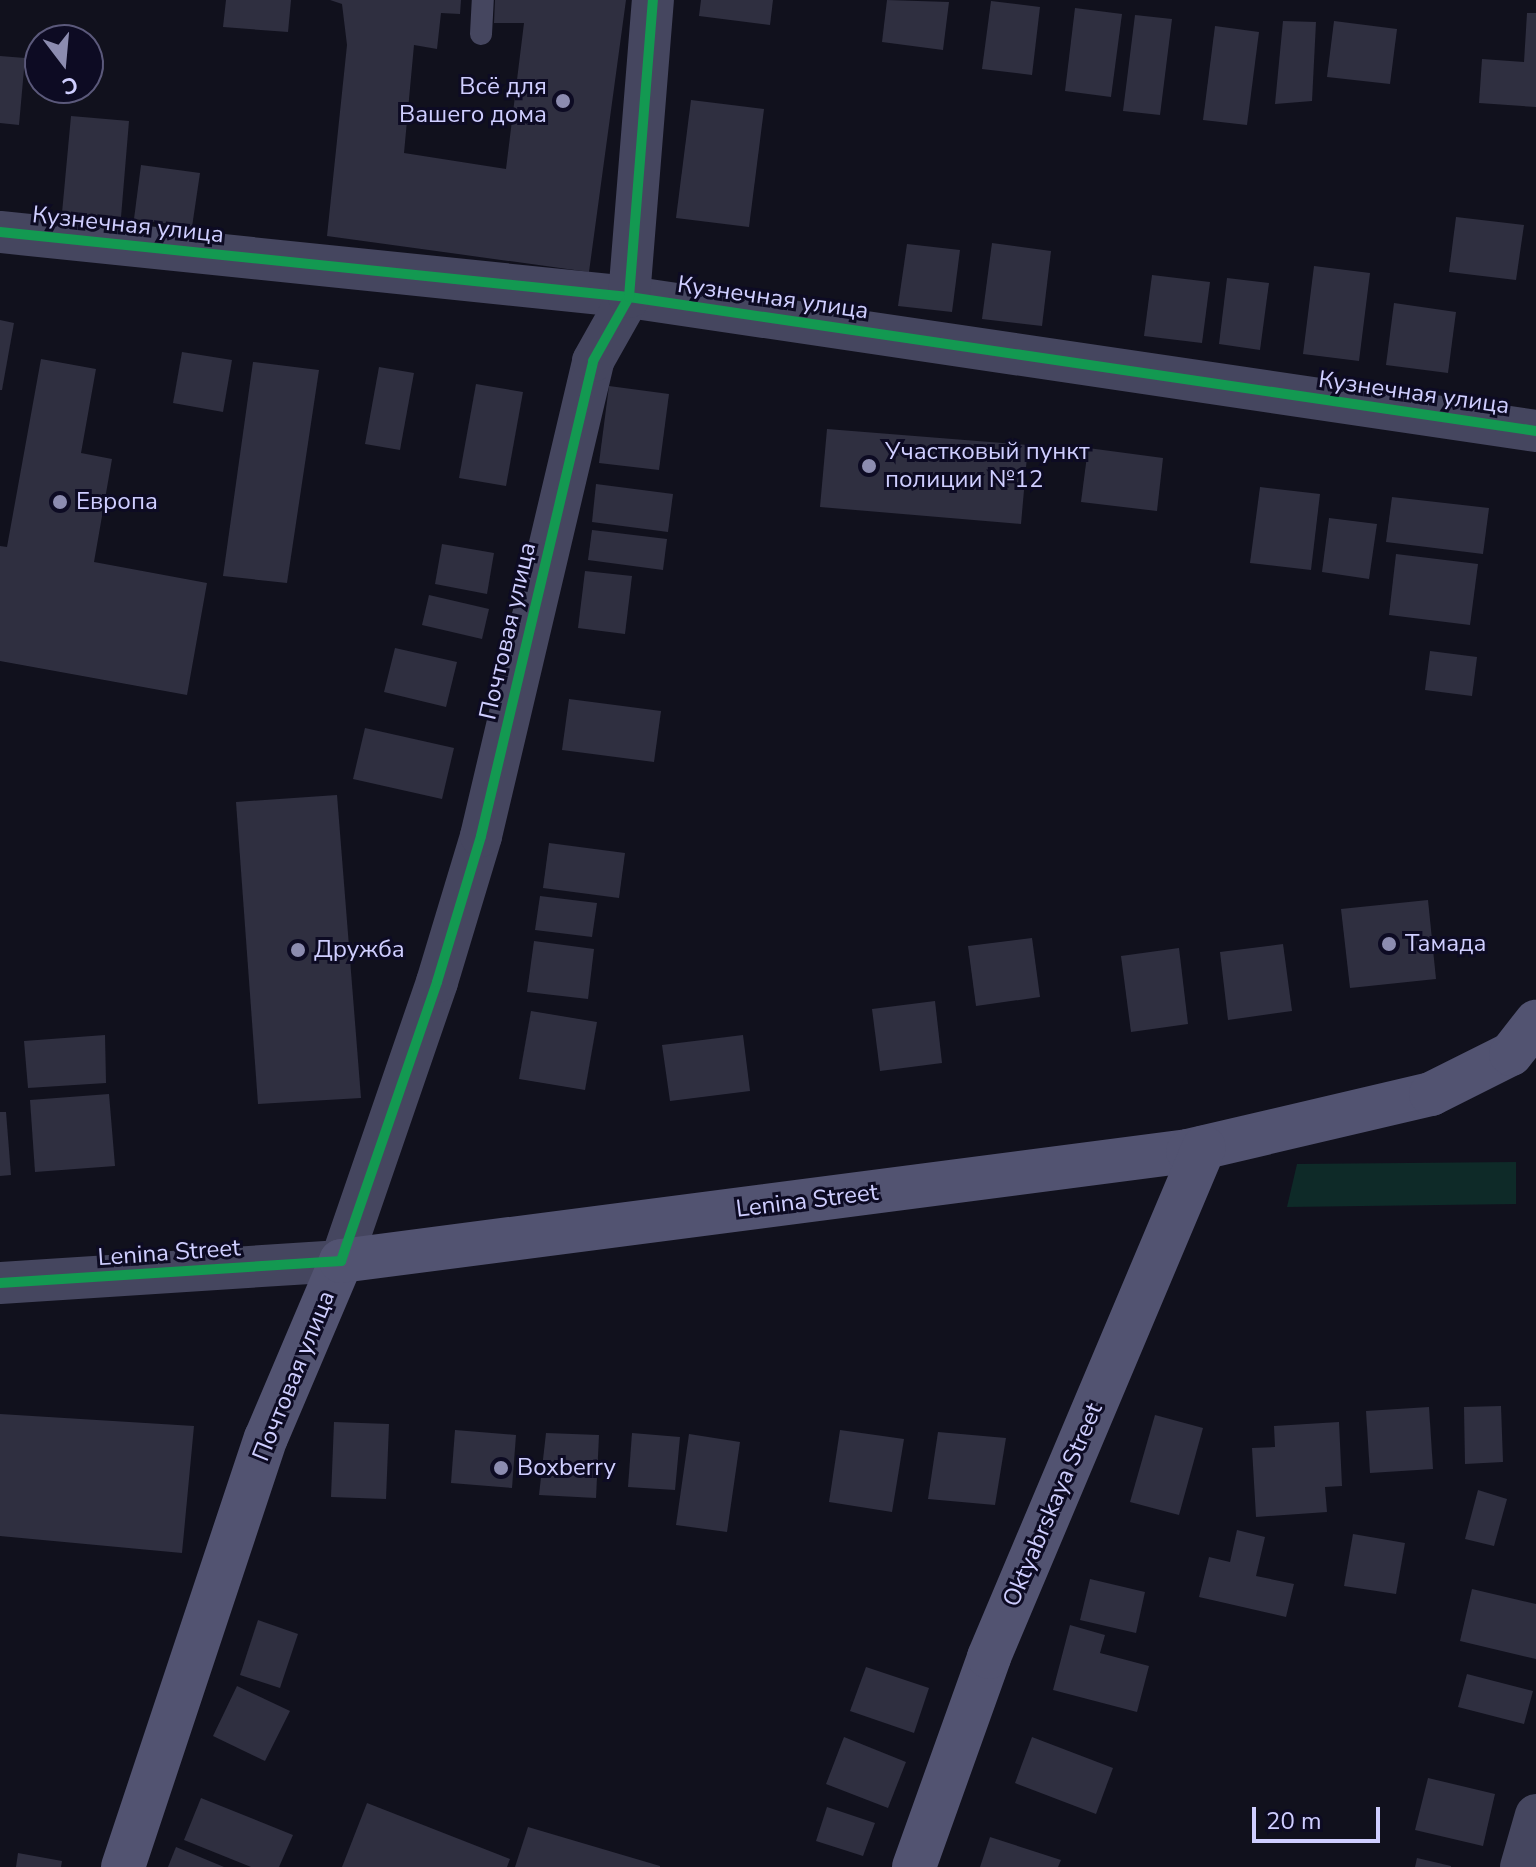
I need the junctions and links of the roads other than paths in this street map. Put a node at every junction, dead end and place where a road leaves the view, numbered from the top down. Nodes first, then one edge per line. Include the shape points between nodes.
1 (483, 0) edge
2 (653, 0) edge
3 (481, 34) dead end
4 (0, 232) edge
5 (629, 297) junction
6 (1536, 431) edge
7 (1536, 1022) edge
8 (1204, 1147) junction
9 (341, 1261) junction
10 (0, 1283) edge
11 (1536, 1815) edge
12 (123, 1867) edge
13 (914, 1867) edge
14 (1521, 1867) edge

1 - 3 lane
2 - 5 street, Почтовая улица
4 - 5 street, Кузнечная улица
5 - 6 street, Кузнечная улица
5 - 9 street, Почтовая улица via 593,361 481,836
7 - 8 main road, Lenina Street via 1511,1054 1431,1094
8 - 9 main road, Lenina Street
8 - 13 main road, Oktyabrskaya Street via 989,1657
9 - 10 street, Lenina Street
9 - 12 main road, Почтовая улица via 266,1438
11 - 14 street

